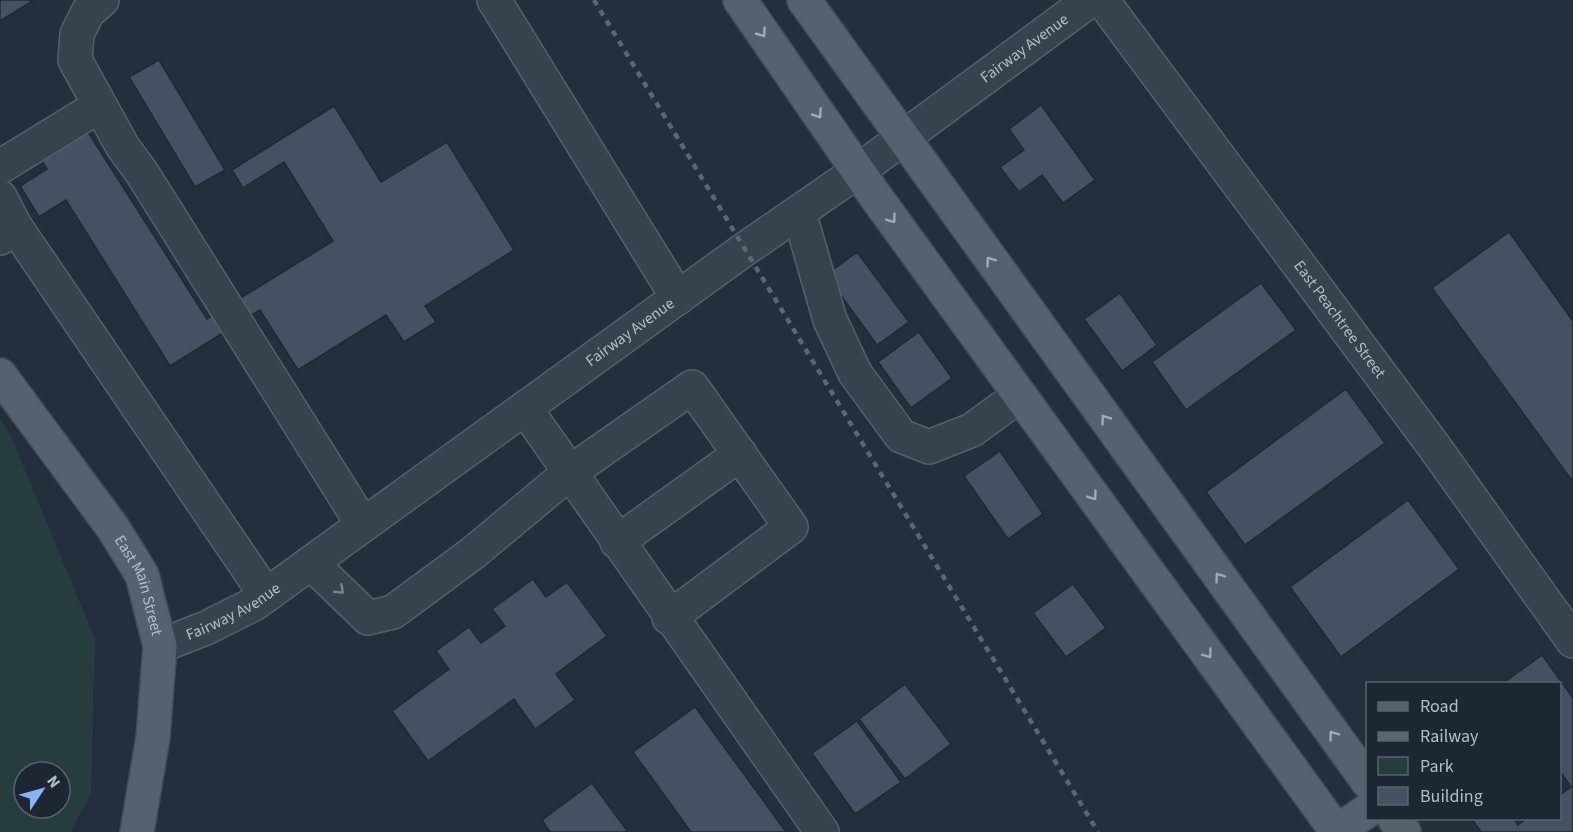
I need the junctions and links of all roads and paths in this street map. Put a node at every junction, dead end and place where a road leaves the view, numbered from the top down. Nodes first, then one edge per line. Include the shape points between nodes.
1 (102, 0) edge
2 (494, 0) edge
3 (740, 0) edge
4 (804, 0) edge
5 (1090, 0) edge
6 (1102, 0) edge
7 (99, 106) junction
8 (902, 138) junction
9 (0, 167) edge
10 (858, 171) junction
11 (0, 197) edge
12 (799, 212) junction
13 (7, 232) edge
14 (678, 298) junction
15 (0, 375) edge
16 (1020, 395) junction
17 (525, 408) junction
18 (740, 454) junction
19 (569, 473) junction
20 (363, 525) junction
21 (617, 542) junction
22 (311, 563) junction
23 (266, 595) junction
24 (669, 618) junction
25 (1573, 641) edge
26 (160, 646) junction
27 (1366, 779) edge
28 (1366, 811) edge
29 (1395, 820) edge
30 (137, 832) edge
31 (822, 832) edge
32 (1337, 832) edge
33 (1404, 832) edge

1 - 7 street via 88,12 77,34 75,60
2 - 14 street
3 -> 10 main road
4 - 8 main road
5 - 8 street, Fairway Avenue
6 - 25 street, East Peachtree Street via 1419,426
7 - 9 street
7 - 20 street
8 - 10 street, Fairway Avenue
27 -> 8 main road
10 - 12 street, Fairway Avenue
10 -> 16 main road
11 - 13 street
12 - 14 street, Fairway Avenue
12 - 16 street via 830,320 855,373 901,436 929,447 972,430
13 - 23 street
14 - 17 street, Fairway Avenue
15 - 26 main road, East Main Street via 113,528 142,575
16 -> 32 main road
17 - 19 street
17 - 20 street, Fairway Avenue
18 - 19 street via 692,387
18 - 21 street
18 - 24 street via 791,527
19 - 21 street
22 -> 19 street via 368,618 393,612 473,553
20 - 22 street, Fairway Avenue
21 - 24 street
22 - 23 street, Fairway Avenue
23 - 26 street, Fairway Avenue via 206,628
24 - 31 street
26 - 30 main road, East Main Street via 153,737
28 - 32 main road
29 - 33 main road

